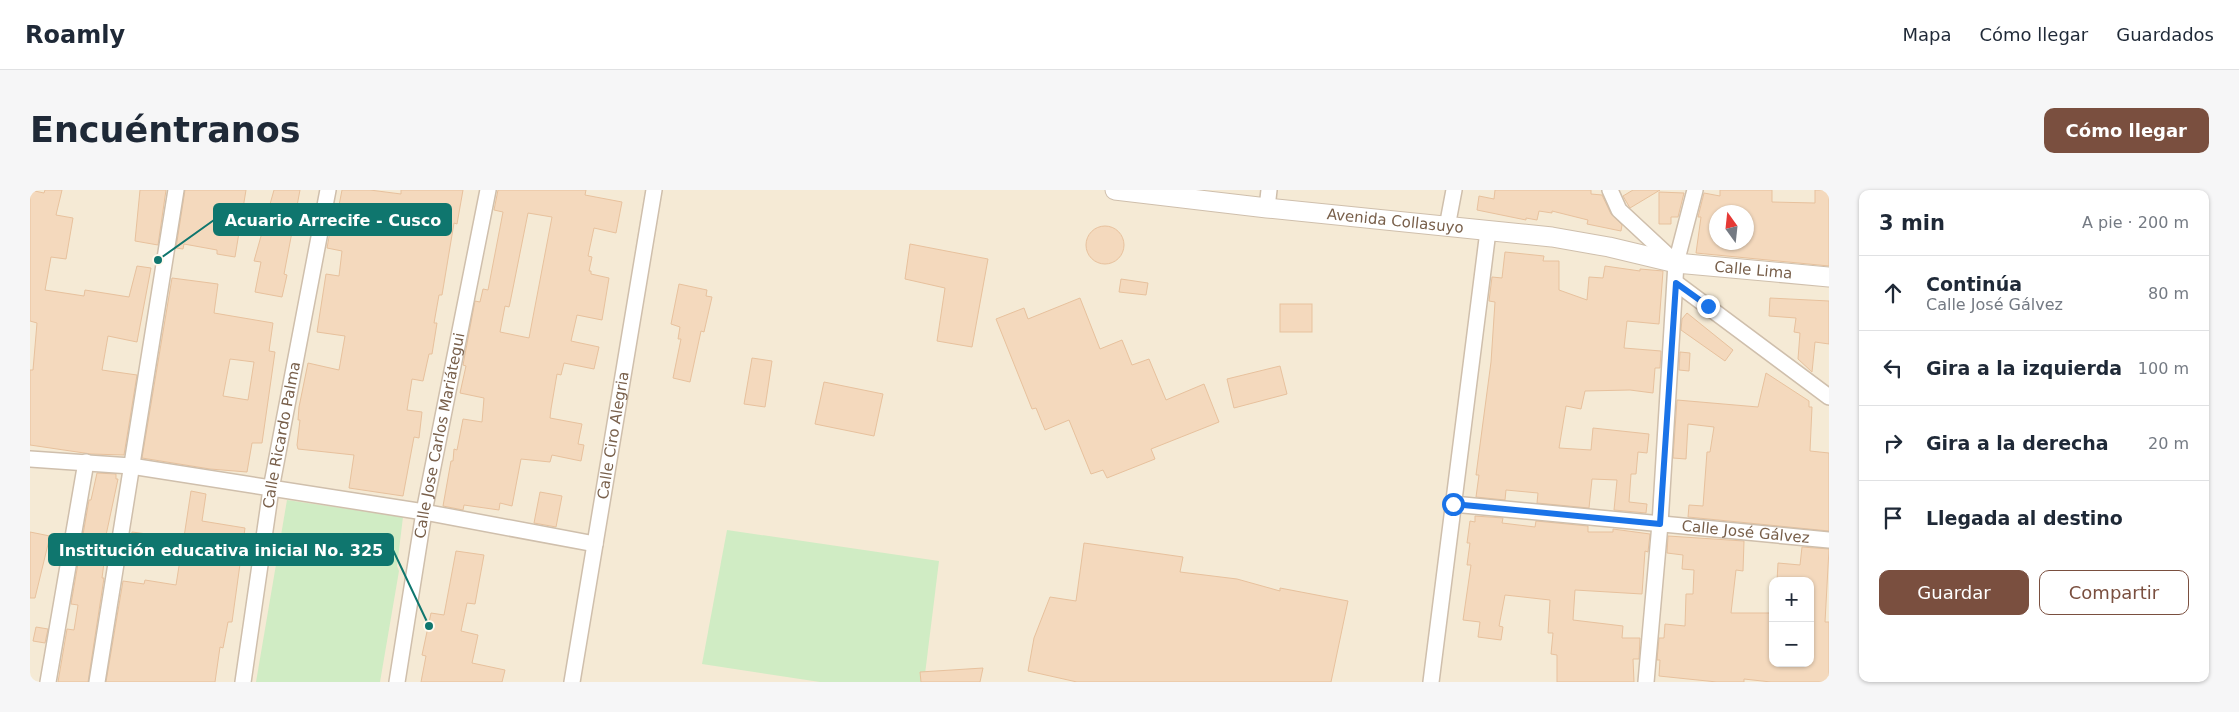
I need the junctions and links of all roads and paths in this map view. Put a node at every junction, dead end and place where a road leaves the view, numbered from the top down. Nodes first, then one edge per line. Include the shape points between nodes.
1 (176, 190) edge
2 (328, 190) edge
3 (488, 190) edge
4 (654, 190) edge
5 (1115, 190) edge
6 (1454, 190) edge
7 (1610, 190) edge
8 (1695, 190) edge
9 (1268, 199) edge
10 (1447, 227) junction
11 (1488, 231) junction
12 (1676, 263) junction
13 (1829, 277) edge
14 (1676, 283) junction
15 (1829, 397) edge
16 (30, 459) edge
17 (86, 462) junction
18 (131, 466) junction
19 (271, 489) junction
20 (1453, 504) junction
21 (424, 512) junction
22 (1660, 524) junction
23 (1829, 540) edge
24 (595, 544) junction
25 (48, 682) edge
26 (97, 682) edge
27 (243, 682) edge
28 (397, 682) edge
29 (572, 682) edge
30 (1431, 682) edge
31 (1646, 682) edge

1 - 18 street
2 - 19 street, Calle Ricardo Palma
3 - 21 street, Calle Jose Carlos Mariátegui
4 - 24 street, Calle Ciro Alegria
5 - 9 street, Avenida Collasuyo
6 - 10 street
7 - 12 street via 1619,210
8 - 12 street
9 - 10 street, Avenida Collasuyo
10 - 11 street, Avenida Collasuyo
11 - 12 street, Avenida Collasuyo via 1599,245
11 - 20 street
12 - 13 street, Calle Lima
12 - 14 street
14 - 15 street
14 - 22 street
16 - 17 street
17 - 18 street
17 - 25 street
18 - 19 street
18 - 26 street
19 - 21 street
19 - 27 street, Calle Ricardo Palma
20 - 22 street, Calle José Gálvez
20 - 30 street
21 - 24 street
21 - 28 street, Calle Jose Carlos Mariátegui
22 - 23 street, Calle José Gálvez
22 - 31 street
24 - 29 street, Calle Ciro Alegria

